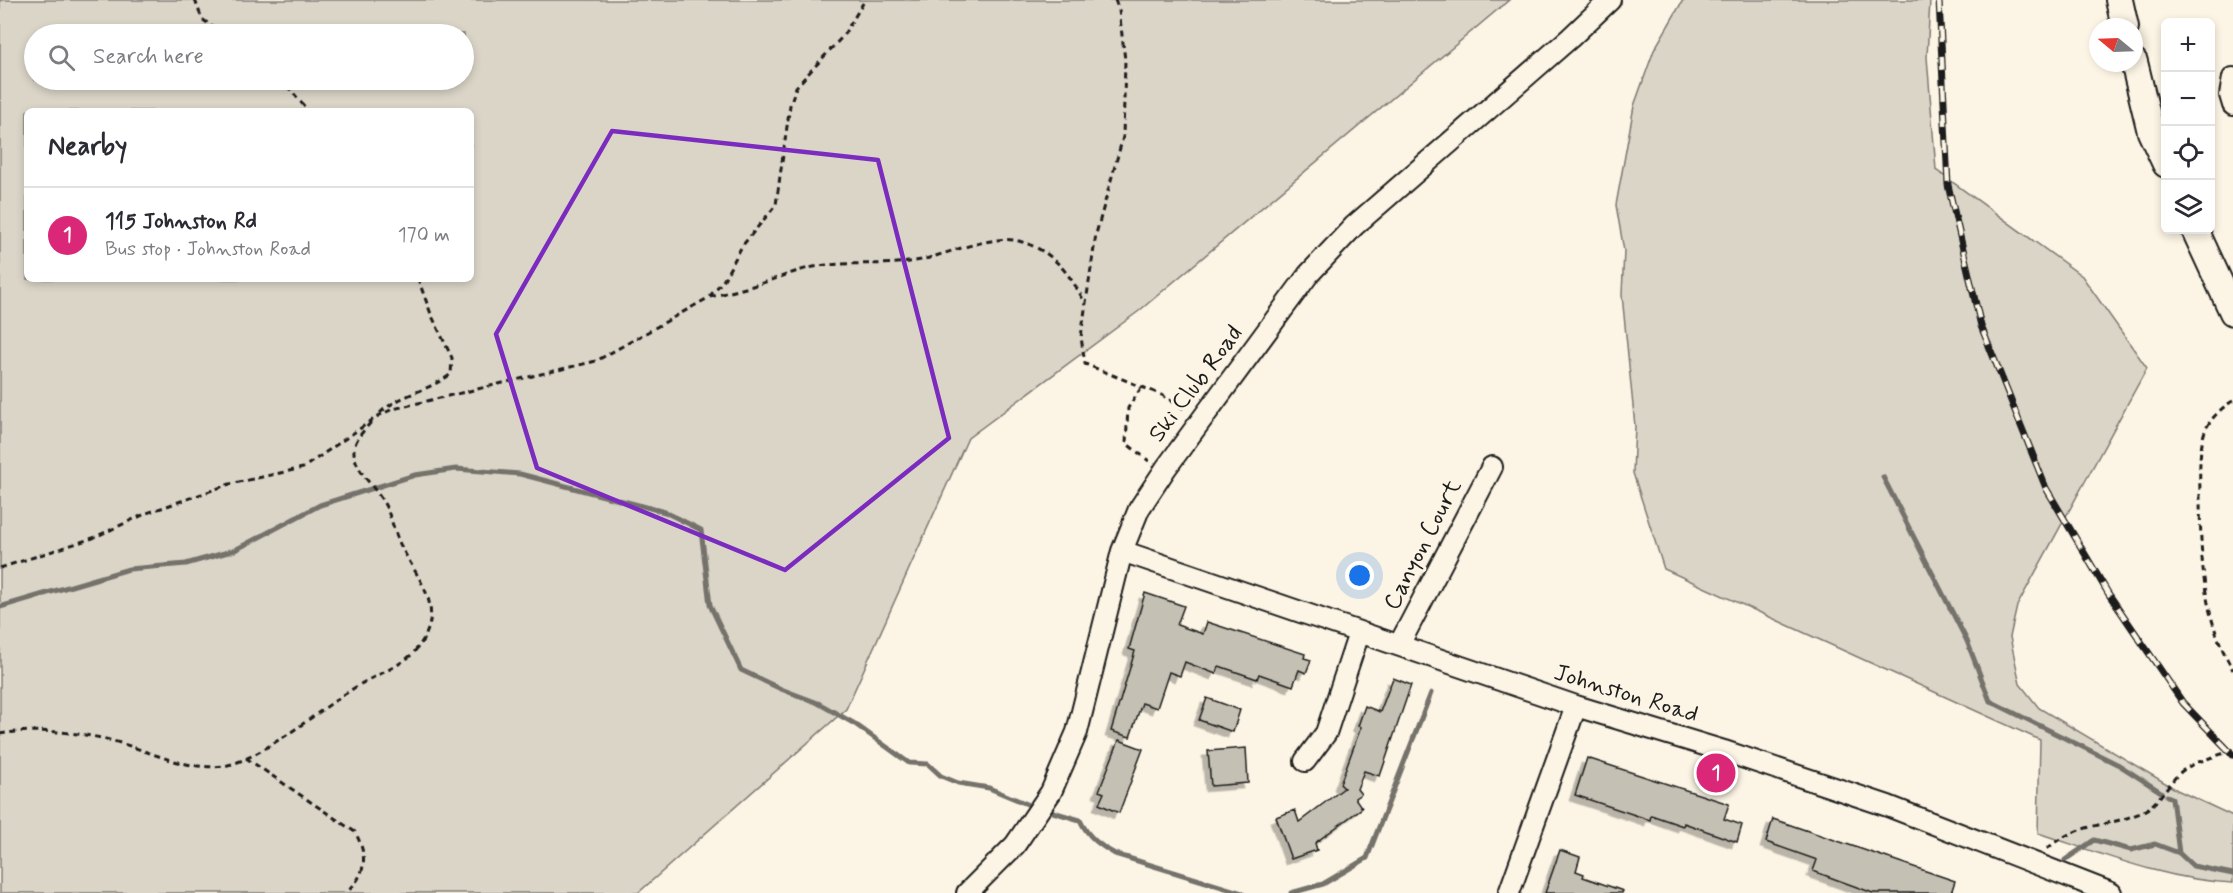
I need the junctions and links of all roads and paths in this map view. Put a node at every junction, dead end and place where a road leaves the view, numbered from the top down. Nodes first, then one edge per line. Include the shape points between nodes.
1 (195, 0) edge
2 (865, 0) edge
3 (1115, 0) edge
4 (1610, 0) edge
5 (2119, 0) edge
6 (2124, 18) edge
7 (209, 24) edge
8 (2136, 72) edge
9 (2233, 78) edge
10 (291, 90) edge
11 (2233, 105) edge
12 (306, 108) edge
13 (2161, 153) edge
14 (2198, 234) edge
15 (419, 282) edge
16 (708, 298) junction
17 (1086, 305) junction
18 (2233, 312) edge
19 (1141, 388) junction
20 (2233, 401) edge
21 (378, 416) junction
22 (1202, 420) junction
23 (1491, 467) dead end
24 (1166, 468) junction
25 (1122, 551) junction
26 (0, 568) edge
27 (1359, 633) junction
28 (1399, 645) junction
29 (2233, 670) edge
30 (1576, 706) junction
31 (0, 734) edge
32 (2233, 749) edge
33 (246, 758) junction
34 (1305, 761) dead end
35 (2033, 862) junction
36 (346, 893) edge
37 (967, 893) edge
38 (1509, 893) edge
39 (2111, 893) edge

1 - 7 path via 202,19
2 - 16 path via 843,36 796,87 776,205 742,246 723,281
3 - 17 path via 1125,60 1123,137 1096,234
4 - 22 street, Ski Club Road via 1354,226 1308,275
5 - 6 main road
8 - 13 main road via 2151,132
9 - 11 street
10 - 12 path
14 - 18 main road
15 - 21 path via 452,358 451,374 437,386 390,404
16 - 17 path via 822,265 921,260 979,243 1017,240 1050,254 1071,277
16 - 21 path via 596,361 393,409
17 - 19 path via 1081,337 1085,364
19 - 22 path via 1162,395
19 - 24 path via 1128,408 1126,443 1144,458
20 - 29 path via 2205,430 2200,475 2201,572 2220,646
21 - 26 path via 303,468 230,484 147,513 93,538
21 - 33 path via 358,436 354,452 421,578 430,608 429,629 413,654
22 - 24 street, Ski Club Road
23 - 28 street, Canyon Court
24 - 25 street, Ski Club Road via 1139,509
25 - 27 street, Johnston Road
25 - 37 street, Ski Club Road via 1077,732 1051,792 1015,845
27 - 28 street, Johnston Road
27 - 34 street via 1326,733
28 - 30 street, Johnston Road
30 - 35 street, Johnston Road via 1877,802
30 - 38 street
31 - 33 path via 36,731 112,740 200,766 224,765
32 - 35 path via 2182,771 2163,795 2142,812 2115,822 2082,827 2055,842
33 - 36 path via 355,832 364,848 364,862 356,884
35 - 39 street, Johnston Road

